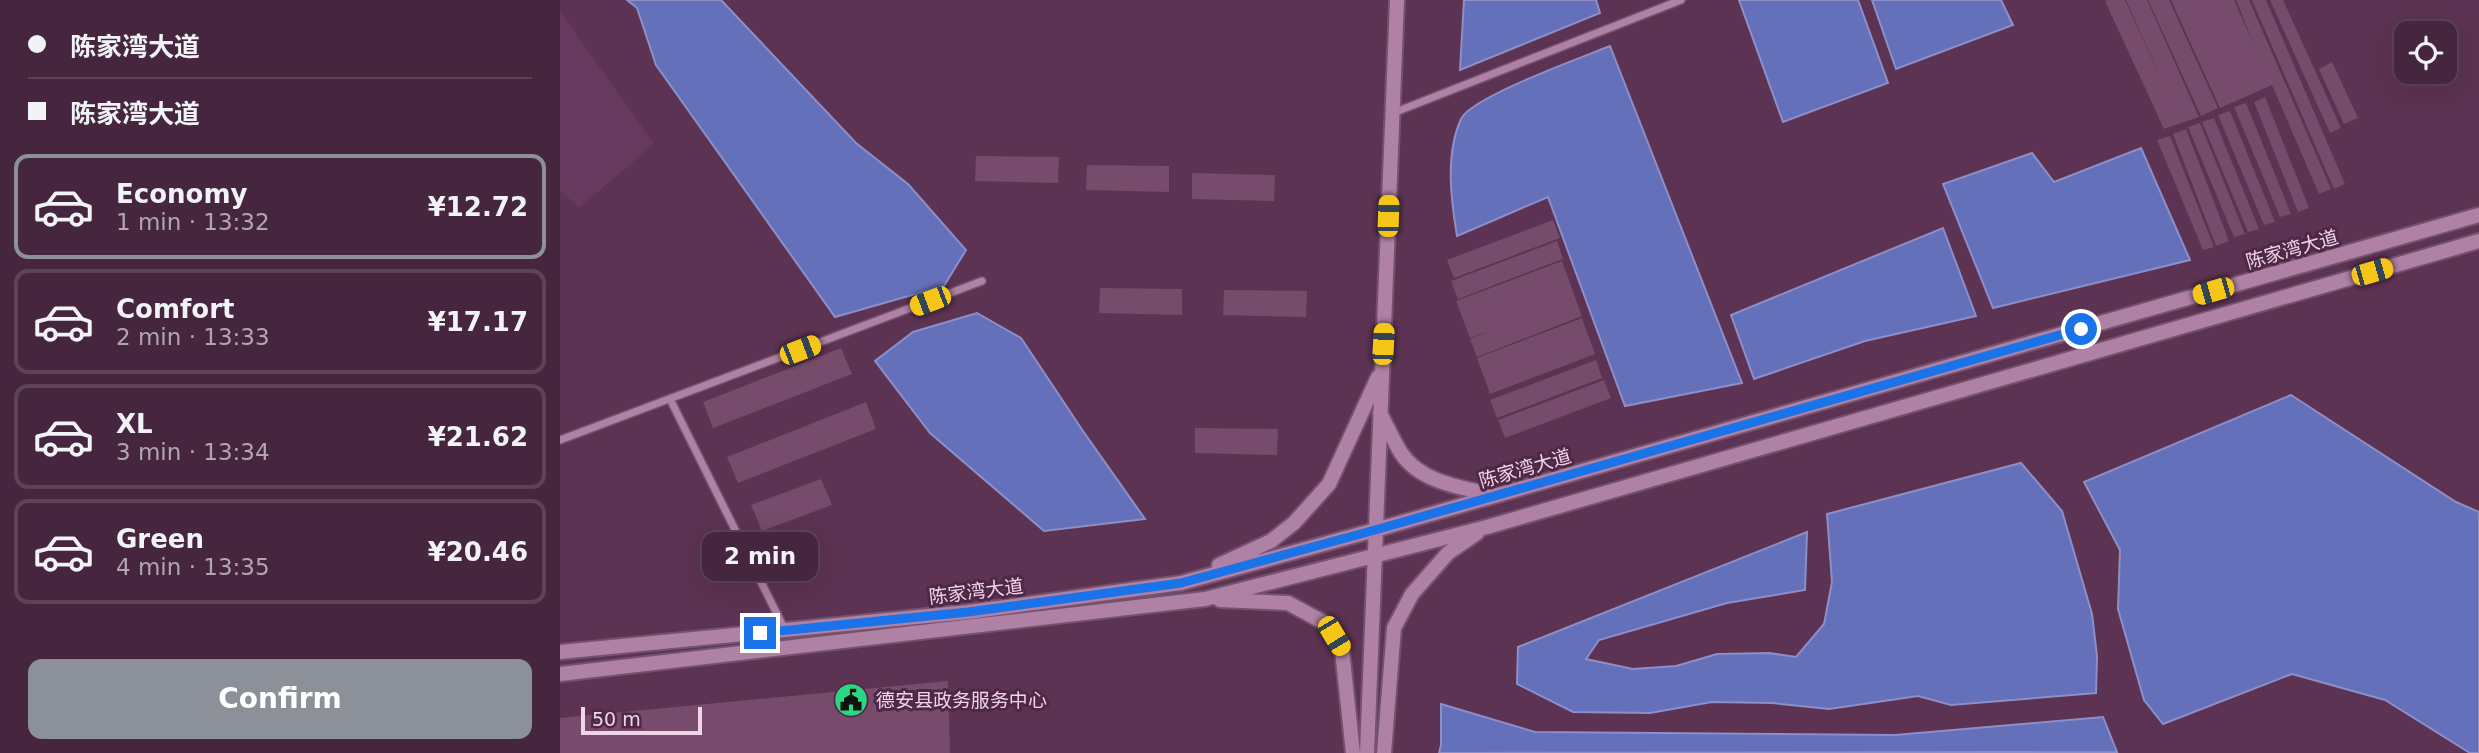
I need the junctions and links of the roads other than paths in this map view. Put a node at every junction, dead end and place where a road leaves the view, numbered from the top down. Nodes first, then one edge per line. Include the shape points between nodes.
1 (1397, 0) edge
2 (1681, 0) edge
3 (1393, 113) junction
4 (2479, 215) edge
5 (2479, 241) edge
6 (982, 282) dead end
7 (1382, 370) junction
8 (670, 399) junction
9 (1380, 412) junction
10 (560, 440) edge
11 (1496, 496) junction
12 (1487, 527) junction
13 (1375, 530) junction
14 (1373, 557) junction
15 (1181, 583) junction
16 (1205, 599) junction
17 (785, 630) junction
18 (560, 652) edge
19 (560, 674) edge
20 (1353, 753) edge
21 (1367, 753) edge
22 (1384, 753) edge

1 - 3 main road
2 - 3 street
3 - 7 main road
4 - 11 main road, 陈家湾大道
5 - 12 main road, 陈家湾大道
6 - 8 street
7 - 9 main road
7 - 15 main road via 1329,484 1294,523 1271,541
8 - 10 street
8 - 17 street
9 - 11 main road via 1402,455 1421,472 1448,485
9 - 13 main road
11 - 13 main road, 陈家湾大道
12 - 14 main road, 陈家湾大道
12 - 22 main road via 1448,553 1412,594 1394,628
13 - 14 main road
13 - 15 main road, 陈家湾大道
14 - 16 main road, 陈家湾大道
14 - 21 main road
15 - 17 main road, 陈家湾大道 via 968,612
16 - 19 main road, 陈家湾大道
16 - 20 main road via 1288,603 1325,622 1342,650
17 - 18 main road, 陈家湾大道

